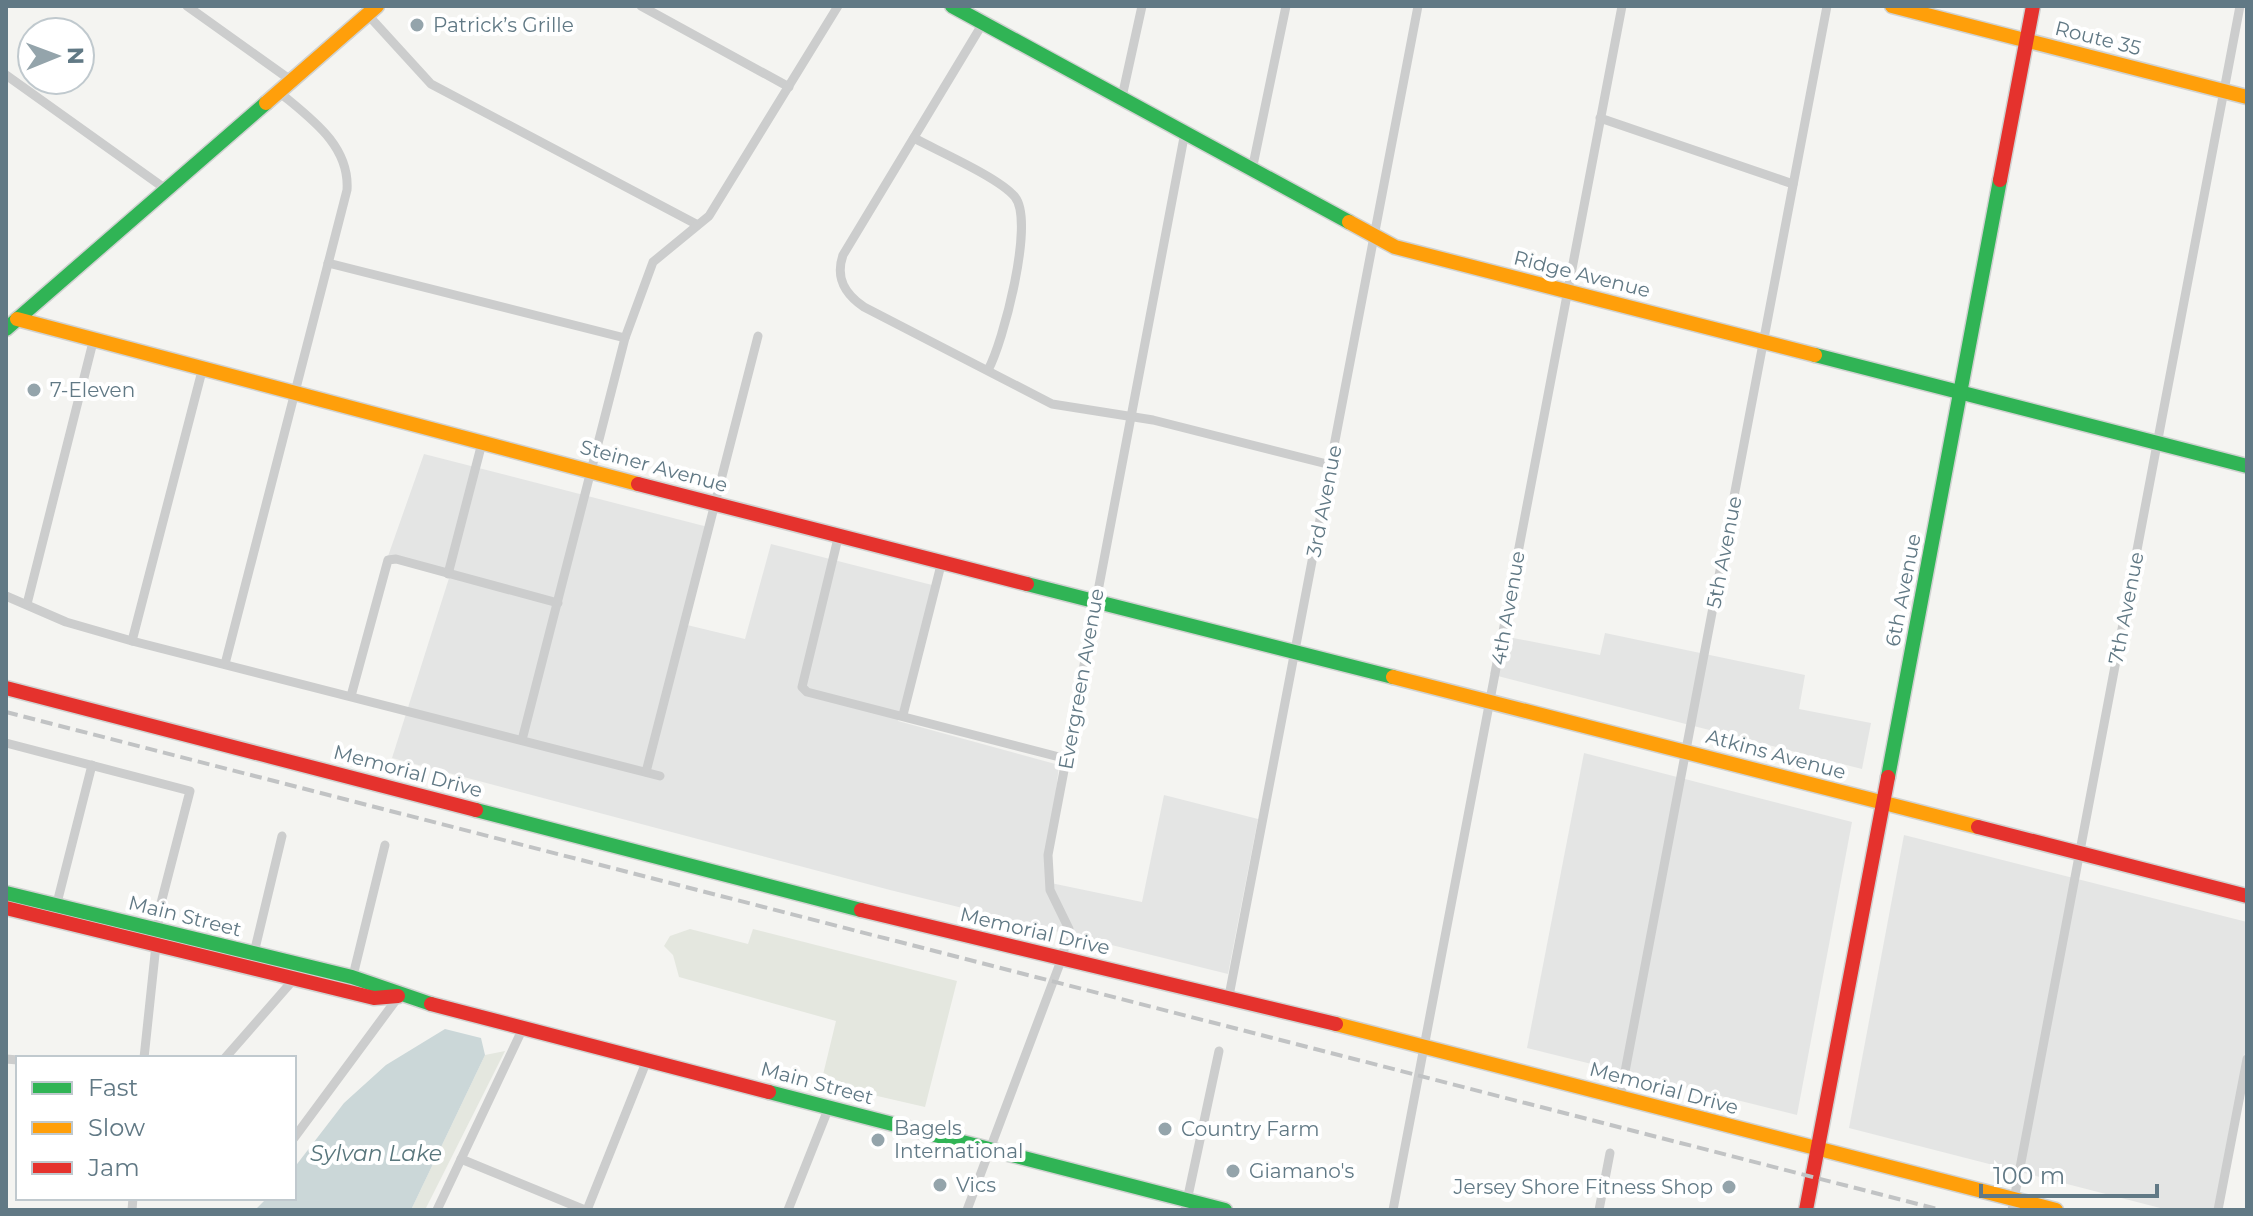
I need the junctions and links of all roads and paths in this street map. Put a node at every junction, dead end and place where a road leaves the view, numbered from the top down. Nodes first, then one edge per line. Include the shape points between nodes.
1 (187, 6) edge
2 (641, 6) edge
3 (838, 6) edge
4 (952, 6) edge
5 (1142, 6) edge
6 (1286, 6) edge
7 (1418, 6) edge
8 (1622, 6) edge
9 (1827, 6) edge
10 (1892, 6) edge
11 (2033, 6) edge
12 (2240, 6) edge
13 (376, 9) edge
14 (983, 23) junction
15 (2027, 41) junction
16 (6, 75) edge
17 (292, 81) junction
18 (789, 87) junction
19 (2224, 91) junction
20 (279, 92) junction
21 (1122, 97) junction
22 (2247, 97) edge
23 (1600, 118) junction
24 (1185, 132) junction
25 (914, 138) junction
26 (1252, 170) junction
27 (1793, 184) junction
28 (167, 190) junction
29 (696, 224) junction
30 (1374, 236) junction
31 (328, 263) junction
32 (1567, 291) junction
33 (10, 321) edge
34 (758, 336) dead end
35 (625, 338) junction
36 (1764, 341) junction
37 (93, 342) junction
38 (988, 370) junction
39 (202, 371) junction
40 (1960, 392) junction
41 (294, 394) junction
42 (1131, 417) junction
43 (482, 443) junction
44 (2158, 443) junction
45 (1331, 465) junction
46 (2247, 466) edge
47 (590, 470) junction
48 (715, 503) junction
49 (839, 534) junction
50 (942, 561) junction
51 (448, 574) junction
52 (6, 596) edge
53 (1096, 600) junction
54 (558, 603) junction
55 (27, 604) junction
56 (132, 641) junction
57 (1295, 652) junction
58 (225, 664) junction
59 (6, 688) edge
60 (351, 696) junction
61 (1490, 702) junction
62 (903, 715) junction
63 (522, 740) junction
64 (6, 743) edge
65 (1686, 751) junction
66 (1067, 759) junction
67 (92, 765) junction
68 (646, 772) junction
69 (660, 776) dead end
70 (1883, 802) junction
71 (282, 836) dead end
72 (385, 845) dead end
73 (2080, 853) junction
74 (6, 893) edge
75 (2247, 896) edge
76 (57, 903) junction
77 (6, 908) edge
78 (156, 936) junction
79 (254, 953) junction
80 (1062, 958) junction
81 (295, 978) junction
82 (351, 984) junction
83 (399, 996) junction
84 (1229, 996) junction
85 (523, 1028) junction
86 (1423, 1047) junction
87 (1219, 1051) dead end
88 (144, 1056) edge
89 (227, 1056) edge
90 (2247, 1059) edge
91 (647, 1060) junction
92 (1620, 1098) junction
93 (829, 1107) junction
94 (296, 1135) edge
95 (990, 1149) junction
96 (1817, 1149) junction
97 (1610, 1153) dead end
98 (461, 1159) junction
99 (1187, 1205) edge
100 (2013, 1205) edge
101 (437, 1210) edge
102 (586, 1210) edge
103 (788, 1210) edge
104 (967, 1210) edge
105 (1225, 1210) edge
106 (1393, 1210) edge
107 (1599, 1210) edge
108 (1806, 1210) edge
109 (2056, 1210) edge
110 (2218, 1210) edge

1 - 17 street
2 - 18 street
3 - 18 street
4 - 14 street, Ridge Avenue
5 - 21 street
6 - 26 street
7 - 30 street, 3rd Avenue
8 - 23 street, 4th Avenue
9 - 27 street, 5th Avenue
10 - 15 street, Route 35
11 - 15 street, 6th Avenue
12 - 19 street, 7th Avenue
13 - 17 street
13 - 29 street via 431,84
14 - 21 street, Ridge Avenue
14 - 25 street
15 - 19 street, Route 35
15 - 40 street, 6th Avenue
16 - 28 street
17 - 20 street
18 - 29 street via 709,216
19 - 22 street, Route 35
19 - 44 street, 7th Avenue
20 - 28 street
20 - 31 street via 325,133 345,165 347,190
21 - 24 street, Ridge Avenue
23 - 27 street
23 - 32 street, 4th Avenue
24 - 26 street, Ridge Avenue
24 - 42 street, Evergreen Avenue
25 - 38 street via 1007,189 1020,206 1022,232 999,350
25 - 38 street via 843,255 842,283 864,307
26 - 30 street, Ridge Avenue
27 - 36 street, 5th Avenue
28 - 33 street
29 - 35 street via 653,262
30 - 32 street, Ridge Avenue via 1395,247
30 - 45 street, 3rd Avenue
31 - 35 street
31 - 41 street
32 - 36 street, Ridge Avenue
32 - 61 street, 4th Avenue
33 - 37 street, Steiner Avenue
34 - 48 street
35 - 47 street
36 - 40 street, Ridge Avenue
36 - 65 street, 5th Avenue
37 - 39 street, Steiner Avenue
37 - 55 street
38 - 42 street via 1052,404
39 - 41 street, Steiner Avenue
39 - 56 street
40 - 44 street, Ridge Avenue
40 - 70 street, 6th Avenue
41 - 43 street, Steiner Avenue
41 - 58 street
42 - 45 street
42 - 53 street, Evergreen Avenue
43 - 47 street, Steiner Avenue
43 - 51 street
44 - 46 street, Ridge Avenue
44 - 73 street, 7th Avenue
45 - 57 street, 3rd Avenue
47 - 48 street, Steiner Avenue
47 - 54 street
48 - 49 street, Steiner Avenue
48 - 68 street
49 - 50 street, Steiner Avenue
49 - 62 street via 802,687
50 - 53 street, Steiner Avenue
50 - 62 street
51 - 54 street
51 - 60 street via 388,560
52 - 55 street
53 - 57 street, Steiner Avenue
53 - 66 street, Evergreen Avenue
54 - 63 street
55 - 56 street via 66,622
56 - 58 street
57 - 61 street, Atkins Avenue
57 - 84 street, 3rd Avenue
58 - 60 street
59 - 80 street, Memorial Drive
60 - 63 street
61 - 65 street, Atkins Avenue
61 - 86 street, 4th Avenue
62 - 66 street
63 - 68 street
64 - 67 street
65 - 70 street, Atkins Avenue
65 - 92 street, 5th Avenue
66 - 80 street, Evergreen Avenue via 1047,869 1050,890 1069,929
67 - 76 street
67 - 78 street via 190,791
68 - 69 street
70 - 73 street, Atkins Avenue
70 - 96 street, 6th Avenue
71 - 79 street
72 - 82 street
73 - 75 street, Atkins Avenue
73 - 100 street, 7th Avenue
74 - 76 street, Main Street
76 - 78 street, Main Street
77 - 78 street, Main Street
78 - 79 street, Main Street
78 - 81 street, Main Street
78 - 88 street
79 - 82 street, Main Street
80 - 84 street, Memorial Drive
80 - 95 street, Evergreen Avenue
81 - 82 street, Main Street
81 - 89 street
82 - 83 street, Main Street via 378,984
83 - 85 street, Main Street
83 - 94 street
84 - 86 street, Memorial Drive
85 - 91 street, Main Street
85 - 98 street
86 - 92 street, Memorial Drive
86 - 106 street, 4th Avenue
87 - 99 street
90 - 110 street
91 - 93 street, Main Street
91 - 102 street
92 - 96 street, Memorial Drive
93 - 95 street, Main Street
93 - 103 street
95 - 99 street, Main Street
95 - 104 street, Evergreen Avenue
96 - 100 street, Memorial Drive
96 - 108 street, 6th Avenue
97 - 107 street
98 - 101 street
98 - 102 street
99 - 105 street, Main Street
100 - 109 street, Memorial Drive

